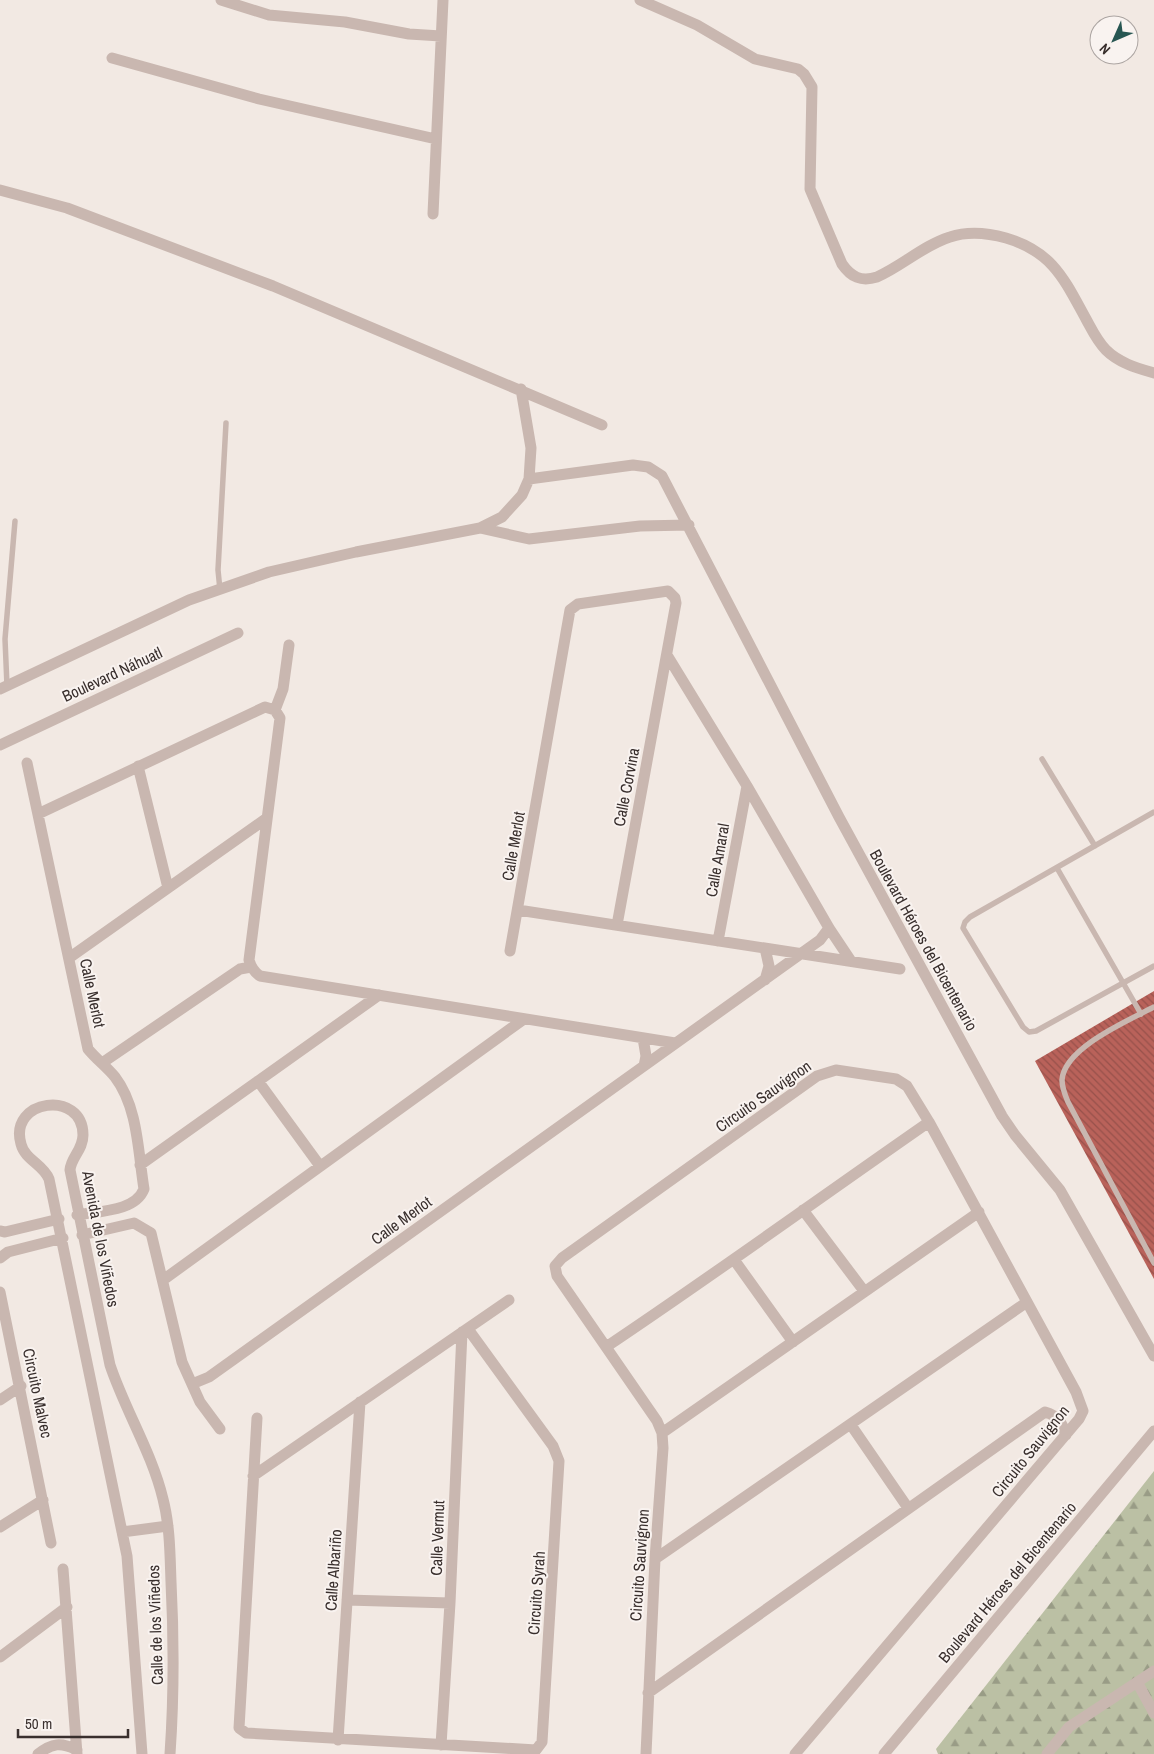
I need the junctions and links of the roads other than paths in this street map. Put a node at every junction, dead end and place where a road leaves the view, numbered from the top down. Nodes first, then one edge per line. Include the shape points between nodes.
1 (221, 0) edge
2 (443, 0) edge
3 (640, 0) edge
4 (441, 36) junction
5 (112, 58) dead end
6 (436, 139) junction
7 (0, 190) edge
8 (433, 214) dead end
9 (1154, 373) edge
10 (521, 389) junction
11 (226, 423) dead end
12 (602, 425) dead end
13 (529, 479) junction
14 (15, 521) dead end
15 (689, 525) junction
16 (480, 528) junction
17 (220, 590) junction
18 (673, 593) joint
19 (238, 633) dead end
20 (288, 645) dead end
21 (667, 655) junction
22 (4, 688) edge
23 (275, 710) junction
24 (0, 745) edge
25 (1042, 759) dead end
26 (27, 763) dead end
27 (138, 766) junction
28 (747, 786) junction
29 (1154, 812) edge
30 (38, 814) junction
31 (267, 818) junction
32 (1095, 846) junction
33 (1057, 868) junction
34 (168, 888) junction
35 (518, 910) junction
36 (617, 925) junction
37 (828, 928) junction
38 (718, 941) junction
39 (765, 948) junction
40 (510, 951) dead end
41 (802, 954) junction
42 (69, 958) junction
43 (851, 961) junction
44 (1154, 966) edge
45 (251, 967) junction
46 (900, 969) dead end
47 (765, 980) junction
48 (1122, 983) junction
49 (379, 995) junction
50 (1154, 1007) edge
51 (1141, 1014) junction
52 (524, 1019) junction
53 (643, 1038) junction
54 (675, 1043) junction
55 (102, 1063) junction
56 (644, 1066) junction
57 (258, 1081) junction
58 (929, 1122) junction
59 (140, 1165) junction
60 (320, 1166) junction
61 (803, 1210) junction
62 (979, 1212) junction
63 (77, 1215) junction
64 (58, 1219) junction
65 (0, 1231) edge
66 (82, 1235) junction
67 (63, 1238) junction
68 (0, 1258) edge
69 (735, 1260) junction
70 (1154, 1262) edge
71 (163, 1280) junction
72 (864, 1291) junction
73 (0, 1292) edge
74 (509, 1300) dead end
75 (1027, 1302) junction
76 (465, 1330) junction
77 (792, 1342) junction
78 (606, 1347) junction
79 (1154, 1356) edge
80 (192, 1384) junction
81 (21, 1386) junction
82 (0, 1400) edge
83 (360, 1402) junction
84 (257, 1418) dead end
85 (851, 1425) junction
86 (220, 1429) dead end
87 (1154, 1431) edge
88 (662, 1434) junction
89 (1066, 1435) junction
90 (253, 1476) junction
91 (43, 1500) junction
92 (908, 1508) junction
93 (168, 1526) junction
94 (0, 1527) edge
95 (122, 1532) junction
96 (52, 1543) dead end
97 (655, 1560) junction
98 (63, 1569) dead end
99 (347, 1600) junction
100 (450, 1603) junction
101 (67, 1607) junction
102 (0, 1657) edge
103 (1154, 1671) edge
104 (1137, 1682) junction
105 (648, 1693) junction
106 (1154, 1713) edge
107 (338, 1740) junction
108 (1057, 1742) junction
109 (441, 1745) junction
110 (383, 1748) edge
111 (399, 1749) edge
112 (77, 1752) edge
113 (38, 1754) edge
114 (142, 1754) edge
115 (170, 1754) edge
116 (646, 1754) edge
117 (795, 1754) edge
118 (884, 1754) edge
119 (1047, 1754) edge
120 (1063, 1754) edge

1 - 4 street via 269,15
2 - 4 street
3 - 9 street via 697,25 755,60 793,67 804,74 812,87 810,189 848,273 859,279 877,277 937,243 961,234 991,235 1018,242 1044,257 1060,274 1108,352 1132,366
4 - 6 street
5 - 6 street via 259,99
6 - 8 street
7 - 10 street via 67,208 273,286
10 - 12 street
10 - 13 street via 531,448
11 - 17 lane via 218,570
13 - 15 street, Boulevard Héroes del Bicentenario via 633,465 648,467 662,476
13 - 16 street via 522,495 502,518
14 - 22 lane
15 - 16 street via 640,526 529,539
15 - 79 street, Boulevard Héroes del Bicentenario via 839,818 1002,1116 1060,1190
16 - 17 street, Boulevard Náhuatl via 302,564
17 - 22 street, Boulevard Náhuatl via 189,600
18 - 21 street, Calle Corvina via 676,603
18 - 35 street, Calle Merlot via 663,590 578,604 570,610
19 - 24 street, Boulevard Náhuatl
20 - 23 street via 283,689
21 - 28 street
21 - 36 street, Calle Corvina
23 - 27 street via 265,708
23 - 31 street via 280,718
25 - 32 lane
26 - 30 street, Calle Merlot
27 - 30 street
27 - 34 street
28 - 37 street
28 - 38 street, Calle Amaral
29 - 32 lane
30 - 42 street, Calle Merlot
31 - 34 street
31 - 45 street via 250,941
32 - 33 lane
33 - 48 lane
33 - 48 lane via 970,917 963,928 1025,1030 1036,1032
34 - 42 street
35 - 36 street
35 - 40 street, Calle Merlot
36 - 38 street
37 - 41 street via 820,940
37 - 43 street
38 - 39 street
39 - 41 street
39 - 47 street via 769,966
41 - 43 street
41 - 47 street, Calle Merlot
42 - 55 street, Calle Merlot via 88,1049
43 - 46 street
44 - 48 lane
45 - 49 street via 260,976
45 - 55 street via 240,969
47 - 54 street, Calle Merlot
48 - 51 lane
49 - 52 street
49 - 57 street
50 - 51 lane
51 - 70 lane via 1084,1047 1068,1064 1062,1079 1068,1102
52 - 53 street
52 - 60 street
53 - 54 street
53 - 56 street
54 - 56 street, Calle Merlot
55 - 59 street, Calle Merlot via 129,1100
56 - 80 street, Calle Merlot via 209,1377
57 - 59 street
57 - 60 street
58 - 61 street
58 - 62 street, Circuito Sauvignon
58 - 78 street, Circuito Sauvignon via 900,1080 836,1070 817,1076 558,1262 555,1266 558,1276
59 - 63 street, Calle Merlot via 144,1189 140,1197 128,1205
60 - 71 street
61 - 69 street
61 - 72 street
62 - 72 street
62 - 75 street, Circuito Sauvignon
63 - 64 street, Avenida de los Viñedos via 70,1162 82,1145 82,1129 68,1108 44,1104 29,1112 19,1135 23,1151 46,1171
63 - 66 street, Avenida de los Viñedos
64 - 65 street
64 - 67 street, Avenida de los Viñedos
66 - 71 street via 134,1223 146,1228 154,1239
66 - 93 street, Avenida de los Viñedos via 110,1364 120,1395 156,1475
67 - 68 street via 8,1252
67 - 95 street, Avenida de los Viñedos
69 - 77 street
69 - 78 street
71 - 80 street via 178,1349
72 - 77 street
73 - 81 street, Circuito Malvec
74 - 76 street
75 - 85 street
75 - 89 street, Circuito Sauvignon via 1083,1406 1082,1416
76 - 83 street
76 - 100 street, Calle Vermut
76 - 109 street, Circuito Syrah via 553,1446 559,1461 559,1482 540,1746 530,1751
77 - 88 street
78 - 88 street, Circuito Sauvignon via 657,1421
80 - 86 street via 200,1402
81 - 82 street
81 - 91 street, Circuito Malvec
83 - 90 street
83 - 99 street, Calle Albariño
84 - 90 street, Circuito Syrah
85 - 92 street
85 - 97 street
87 - 118 street, Boulevard Héroes del Bicentenario
88 - 97 street, Circuito Sauvignon
89 - 92 street via 1055,1415 1045,1412
89 - 117 street, Circuito Sauvignon
90 - 107 street, Circuito Syrah via 237,1726 246,1733
91 - 94 street
91 - 96 street, Circuito Malvec
92 - 105 street
93 - 95 street
93 - 115 street, Calle de los Viñedos via 175,1655
95 - 114 street, Calle de los Viñedos via 131,1595
97 - 105 street, Circuito Sauvignon
98 - 101 street
99 - 100 street
99 - 107 street, Calle Albariño
100 - 109 street, Calle Vermut
101 - 102 street
101 - 112 street
103 - 104 street
104 - 106 street
104 - 108 street via 1069,1727
105 - 116 street, Circuito Sauvignon
107 - 110 street, Circuito Syrah
108 - 119 street
108 - 120 street
109 - 111 street, Circuito Syrah
110 - 111 street, Circuito Syrah
112 - 113 street via 64,1744 55,1744

